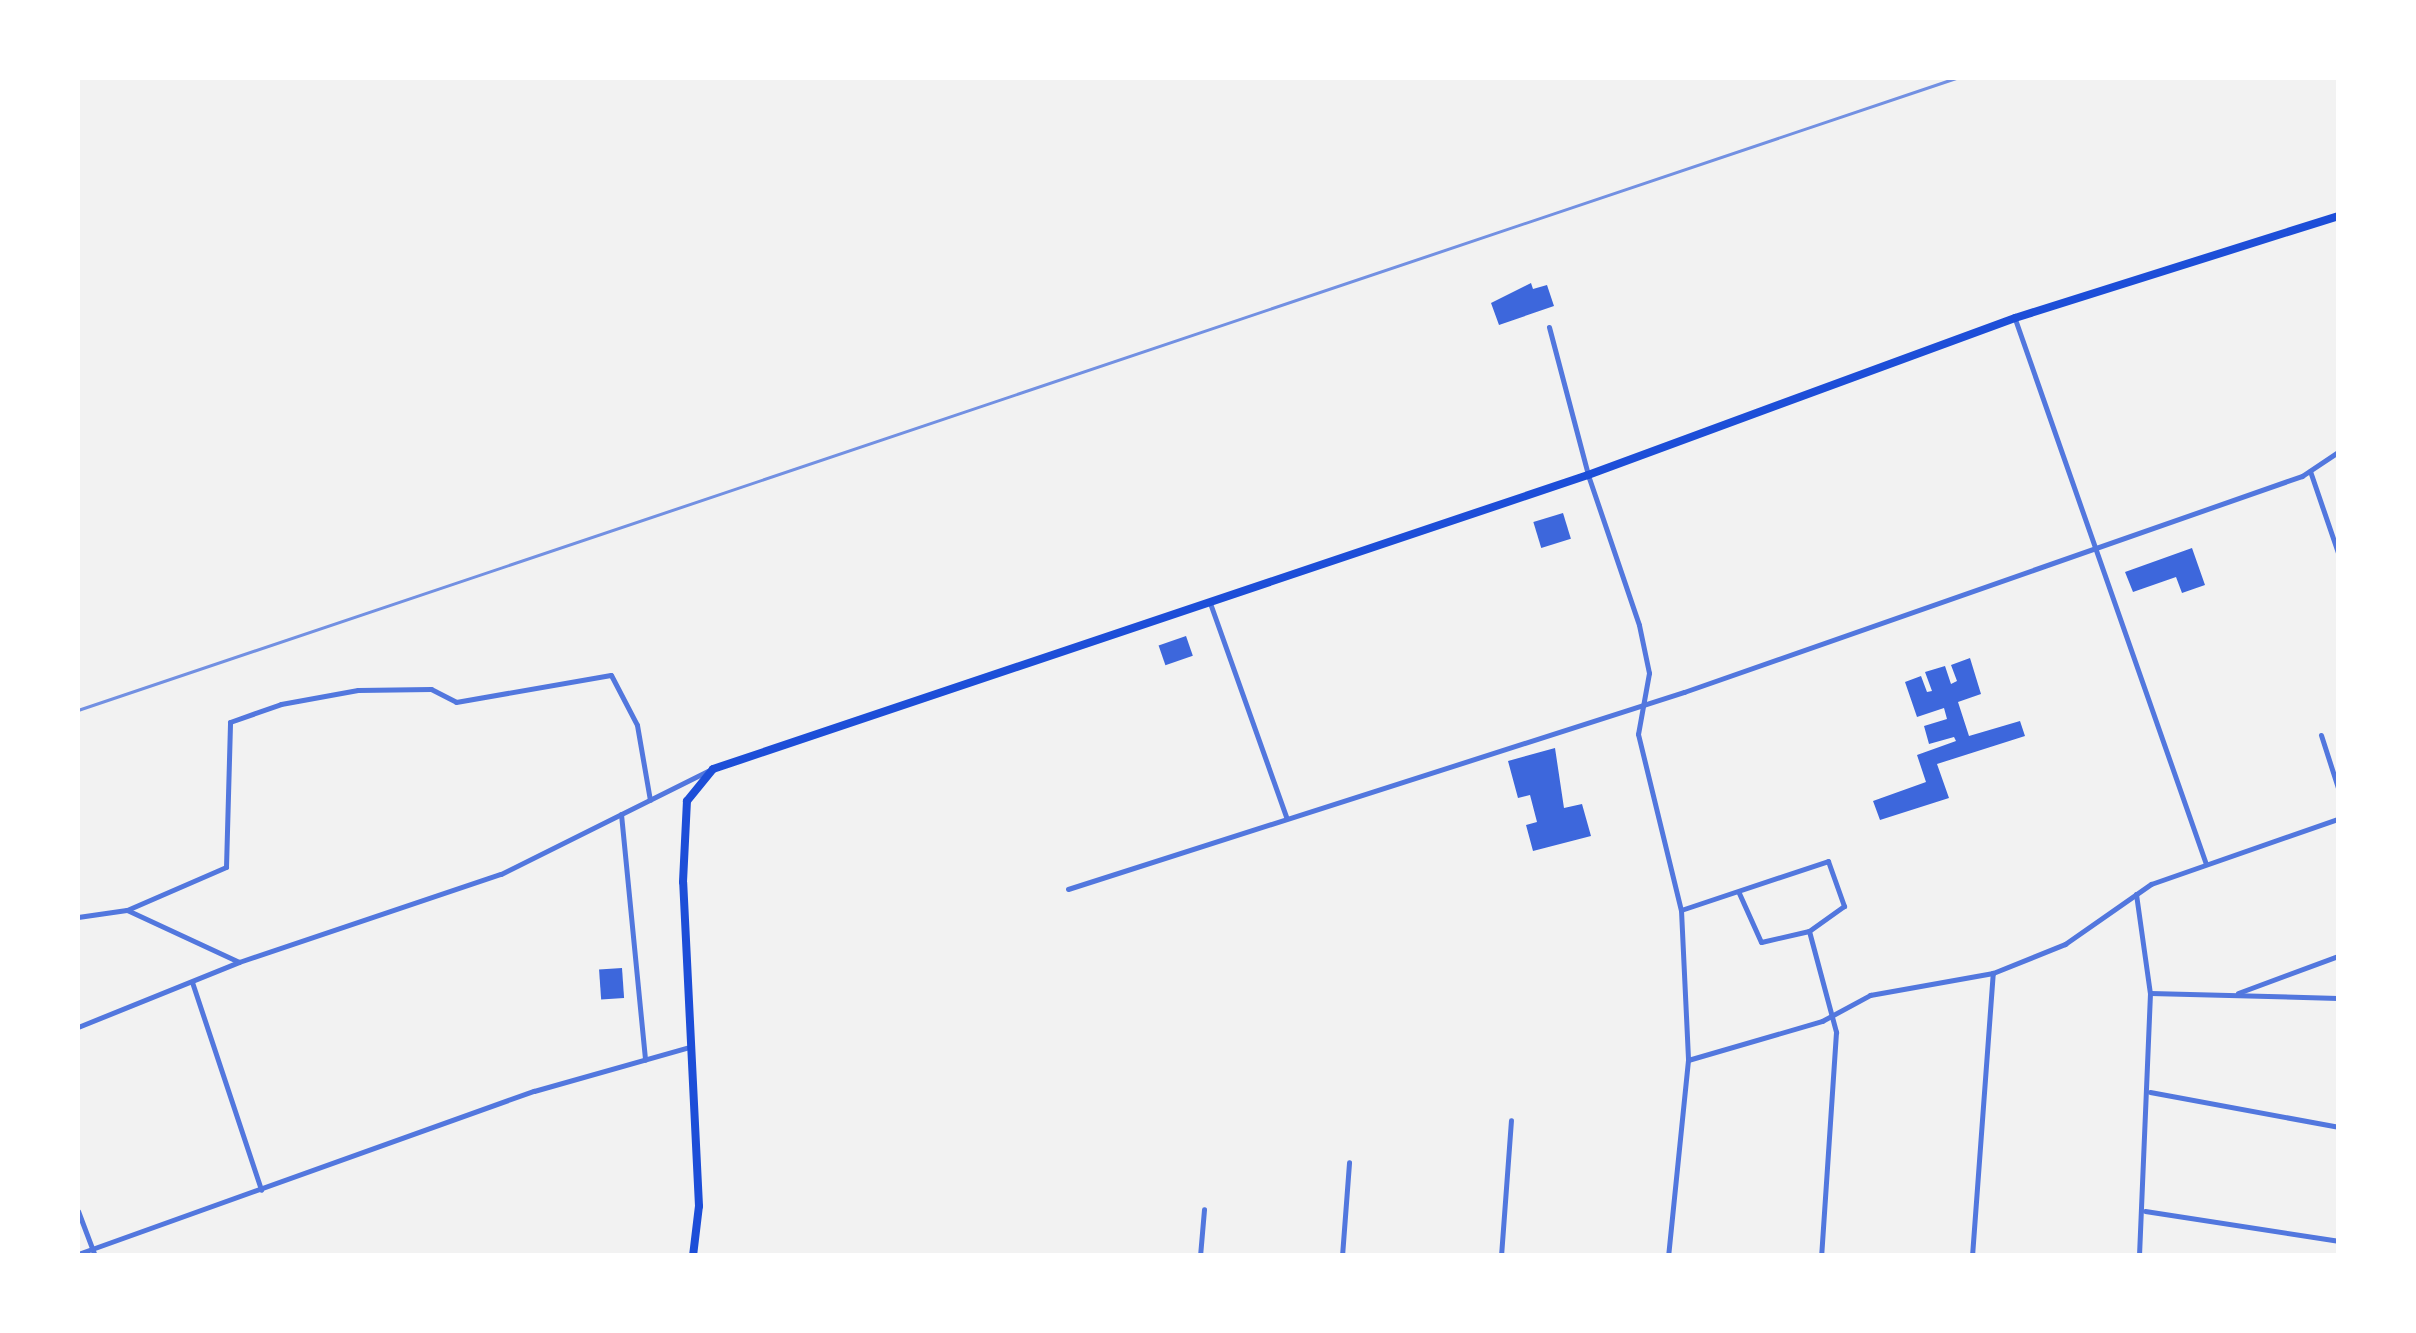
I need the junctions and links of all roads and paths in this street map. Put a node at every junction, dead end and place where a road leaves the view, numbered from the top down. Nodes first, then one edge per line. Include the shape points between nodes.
1 (2338, 216) edge
2 (2015, 318) junction
3 (1549, 327) dead end
4 (2338, 452) edge
5 (2310, 471) junction
6 (1588, 475) junction
7 (2097, 545) junction
8 (2338, 553) edge
9 (1209, 602) junction
10 (1644, 703) junction
11 (2321, 735) dead end
12 (713, 769) junction
13 (2338, 788) edge
14 (650, 800) junction
15 (621, 813) junction
16 (1286, 817) junction
17 (2338, 819) edge
18 (2206, 864) junction
19 (1068, 889) dead end
20 (1739, 893) junction
21 (2136, 894) junction
22 (128, 910) junction
23 (1681, 910) junction
24 (78, 917) edge
25 (1809, 931) junction
26 (2338, 956) edge
27 (239, 962) junction
28 (1993, 972) junction
29 (192, 982) junction
30 (2150, 993) junction
31 (2236, 994) junction
32 (2338, 998) edge
33 (1835, 1011) junction
34 (78, 1028) edge
35 (690, 1048) junction
36 (645, 1060) junction
37 (1688, 1060) junction
38 (2149, 1092) junction
39 (1511, 1120) dead end
40 (2338, 1127) edge
41 (1350, 1162) dead end
42 (261, 1190) junction
43 (1204, 1209) dead end
44 (78, 1210) edge
45 (2144, 1211) junction
46 (2338, 1241) edge
47 (93, 1252) edge
48 (78, 1254) edge
49 (693, 1256) edge
50 (1200, 1256) edge
51 (1342, 1256) edge
52 (1501, 1256) edge
53 (1668, 1256) edge
54 (1821, 1256) edge
55 (1972, 1256) edge
56 (2139, 1256) edge

1 - 2 main road
2 - 6 main road
2 - 7 street
3 - 6 street
4 - 5 street
5 - 7 street
5 - 8 street
6 - 9 main road
6 - 10 street via 1639,626 1649,674
7 - 10 street
7 - 18 street
9 - 12 main road
9 - 16 street
10 - 16 street
10 - 23 street via 1638,734
11 - 13 street
12 - 14 street
12 - 35 main road via 688,801 683,882
14 - 15 street
14 - 22 street via 637,725 611,676 456,702 431,689 358,690 281,704 230,722 226,867
15 - 27 street via 501,874
15 - 36 street
16 - 19 street
17 - 18 street
18 - 21 street
20 - 23 street
20 - 25 street via 1761,942
20 - 25 street via 1828,861 1844,906
21 - 28 street via 2065,944
21 - 30 street
22 - 24 street
22 - 27 street
23 - 37 street
25 - 33 street
26 - 31 street
27 - 29 street
28 - 33 street via 1918,982
28 - 55 street
29 - 34 street
29 - 42 street
30 - 31 street
30 - 38 street
31 - 32 street
33 - 37 street via 1822,1021
33 - 54 street
35 - 36 street
35 - 49 main road via 698,1206
36 - 42 street via 534,1092
37 - 53 street
38 - 40 street
38 - 45 street
39 - 52 street
41 - 51 street
42 - 47 street
43 - 50 street
44 - 47 street
45 - 46 street
45 - 56 street
47 - 48 street

